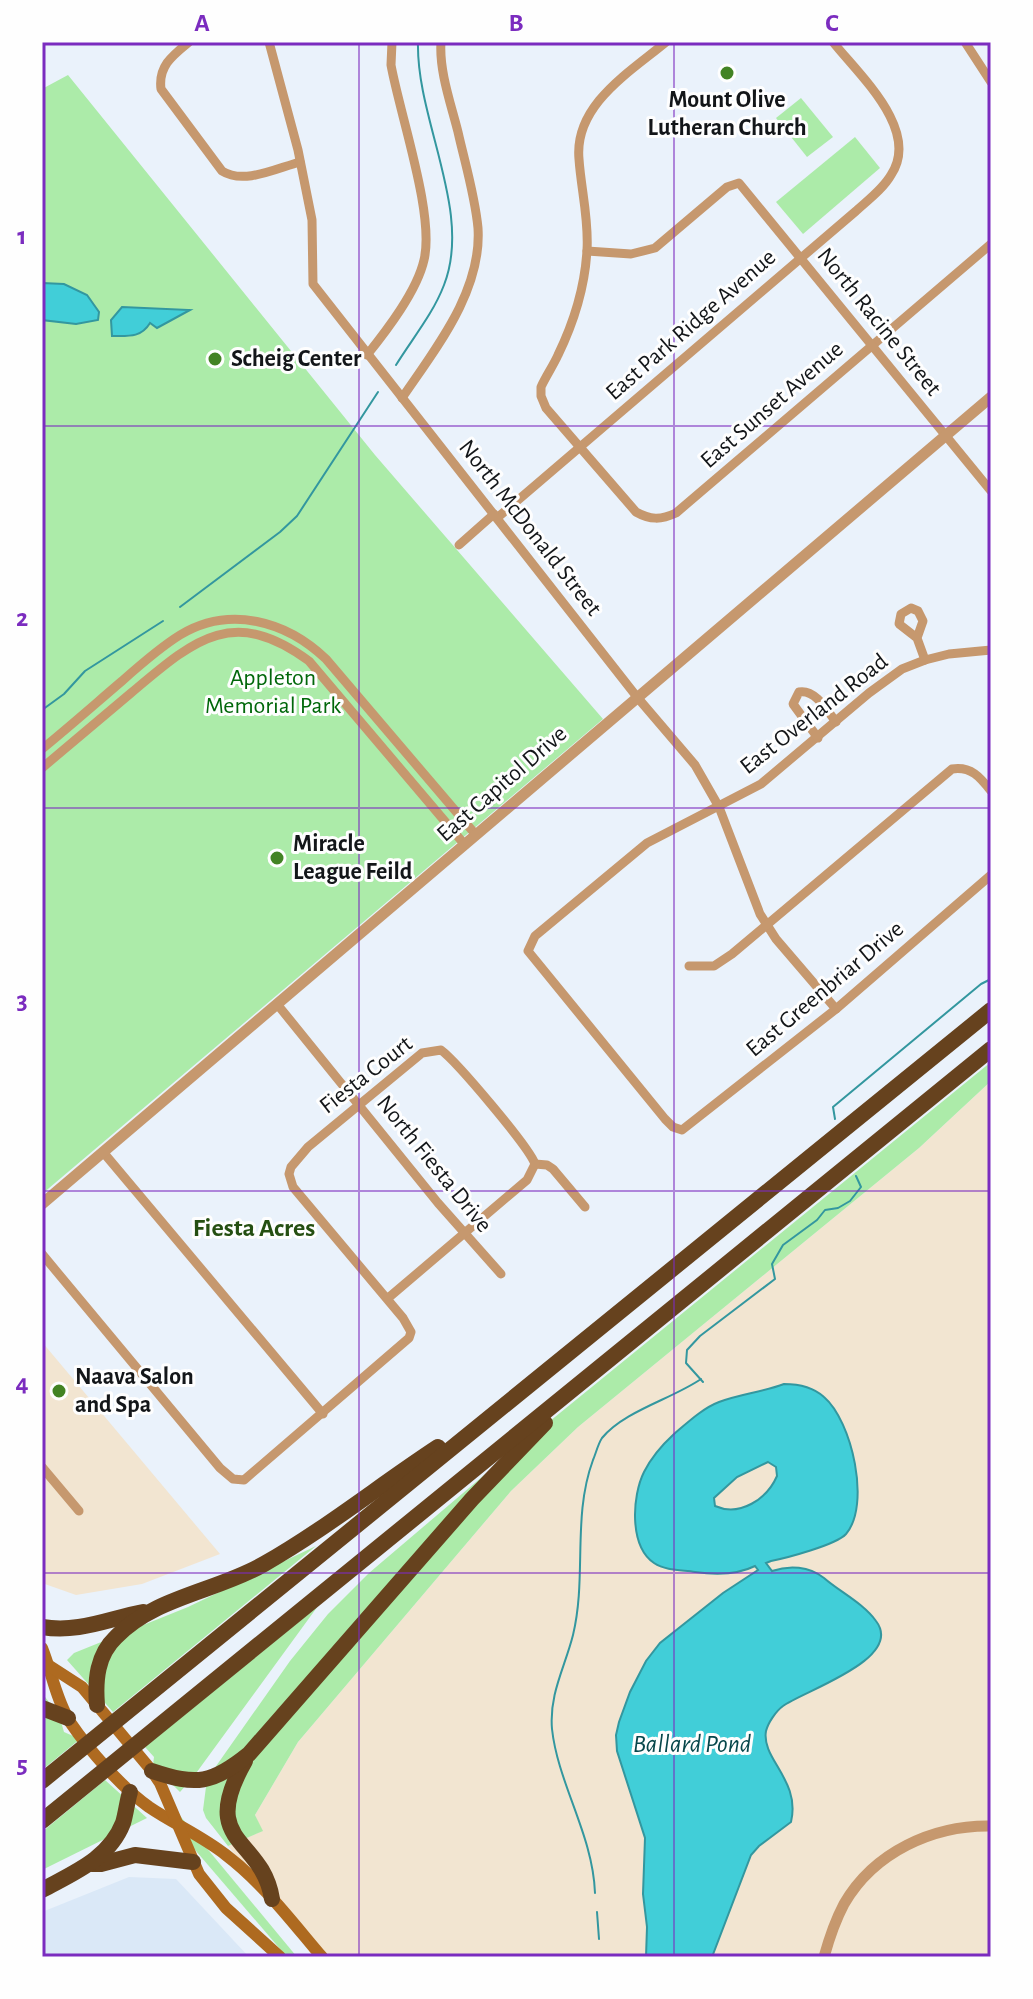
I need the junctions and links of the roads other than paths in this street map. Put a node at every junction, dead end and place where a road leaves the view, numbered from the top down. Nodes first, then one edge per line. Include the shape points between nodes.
1 (189, 42) edge
2 (269, 42) edge
3 (392, 42) edge
4 (441, 42) edge
5 (666, 42) edge
6 (833, 42) edge
7 (965, 42) edge
8 (991, 82) edge
9 (300, 162) junction
10 (991, 244) edge
11 (587, 251) junction
12 (800, 258) junction
13 (871, 345) junction
14 (367, 355) junction
15 (991, 397) edge
16 (402, 398) junction
17 (946, 436) junction
18 (579, 447) junction
19 (991, 491) edge
20 (496, 516) junction
21 (459, 545) dead end
22 (917, 638) dead end
23 (991, 650) edge
24 (925, 660) junction
25 (637, 697) junction
26 (836, 722) junction
27 (818, 738) junction
28 (42, 749) edge
29 (42, 768) edge
30 (991, 791) edge
31 (719, 807) junction
32 (476, 835) junction
33 (465, 845) junction
34 (991, 875) edge
35 (767, 925) junction
36 (689, 966) dead end
37 (277, 1004) junction
38 (836, 1009) junction
39 (991, 1010) edge
40 (991, 1049) edge
41 (359, 1104) junction
42 (682, 1130) joint
43 (103, 1152) junction
44 (535, 1164) junction
45 (42, 1204) edge
46 (585, 1207) dead end
47 (465, 1233) junction
48 (42, 1254) edge
49 (501, 1274) dead end
50 (387, 1299) junction
51 (612, 1357) junction
52 (516, 1395) junction
53 (323, 1414) junction
54 (42, 1467) edge
55 (79, 1511) dead end
56 (156, 1610) junction
57 (42, 1627) edge
58 (42, 1648) edge
59 (46, 1664) edge
60 (97, 1705) junction
61 (42, 1708) edge
62 (70, 1722) junction
63 (249, 1754) junction
64 (149, 1768) junction
65 (42, 1781) edge
66 (126, 1788) junction
67 (42, 1821) edge
68 (176, 1824) junction
69 (991, 1826) edge
70 (193, 1862) junction
71 (92, 1864) junction
72 (42, 1890) edge
73 (272, 1899) junction
74 (280, 1957) edge
75 (322, 1957) edge
76 (824, 1957) edge

1 - 9 street via 164,66 161,89 222,171 245,177
2 - 9 street, North McDonald Street
3 - 14 street via 391,65 423,208 426,246 411,290
4 - 16 street via 478,227 476,254 456,315
5 - 11 street, East Sunset Avenue via 615,84 585,120 578,156
6 - 12 street, East Park Ridge Avenue via 893,119 899,154 884,185
7 - 8 street
9 - 14 street, North McDonald Street via 312,220 313,284
10 - 13 street, East Sunset Avenue
11 - 12 street, North Racine Street via 631,254 655,248 739,183
11 - 18 street, East Sunset Avenue via 571,324 541,387 546,408
12 - 13 street, North Racine Street
12 - 18 street, East Park Ridge Avenue
13 - 17 street, North Racine Street
13 - 18 street, East Sunset Avenue via 669,516 650,519 636,512
14 - 16 street, North McDonald Street
15 - 17 street, East Capitol Drive
16 - 20 street, North McDonald Street
17 - 19 street, North Racine Street
17 - 25 street, East Capitol Drive
18 - 20 street, East Park Ridge Avenue
20 - 21 street, East Park Ridge Avenue
20 - 25 street, North McDonald Street
22 - 24 street
23 - 24 street, East Overland Road
24 - 26 street, East Overland Road via 894,674
25 - 31 street, North McDonald Street via 695,765
25 - 32 street, East Capitol Drive
26 - 27 street, East Overland Road
26 - 27 street via 813,695 796,695 793,704
27 - 31 street, East Overland Road via 769,778
28 - 32 street via 182,633 213,622 250,619 283,628 326,659
29 - 33 street via 190,646 224,634 257,635 309,661
30 - 35 street via 975,772 952,769
31 - 35 street, North McDonald Street
31 - 42 street, East Overland Road via 630,855 528,946 530,955 665,1119
32 - 33 street, East Capitol Drive
33 - 37 street, East Capitol Drive
34 - 38 street, East Greenbriar Drive
35 - 36 street via 714,966
35 - 38 street, North McDonald Street
37 - 41 street, North Fiesta Drive
37 - 43 street, East Capitol Drive
38 - 42 street, East Greenbriar Drive
39 - 52 highway
40 - 51 highway
41 - 44 street, Fiesta Court via 422,1053 441,1050
41 - 47 street, North Fiesta Drive
41 - 50 street, Fiesta Court via 299,1156 289,1174 293,1187
43 - 45 street, East Capitol Drive
43 - 53 street
44 - 46 street via 553,1169
44 - 47 street via 527,1180
47 - 49 street, North Fiesta Drive
47 - 50 street
48 - 53 street via 220,1468 238,1480 263,1466
50 - 53 street via 409,1327 409,1338
51 - 63 highway via 596,1379 540,1427 472,1499
51 - 67 highway
52 - 56 highway via 262,1565
52 - 65 highway
54 - 55 street
56 - 57 highway via 85,1628
56 - 60 highway via 125,1628 105,1648
58 - 59 main road
59 - 60 main road via 78,1683
59 - 62 main road
60 - 64 main road
61 - 62 highway
62 - 66 main road
63 - 64 highway via 205,1781 179,1780
63 - 73 highway via 231,1788 229,1819 237,1841 269,1881
64 - 68 main road
66 - 68 main road
66 - 71 highway via 120,1830
68 - 70 main road
68 - 73 main road via 226,1855
69 - 76 street via 935,1833 877,1865 846,1900
70 - 71 highway via 135,1855
70 - 74 main road via 214,1896
71 - 72 highway
73 - 75 main road

